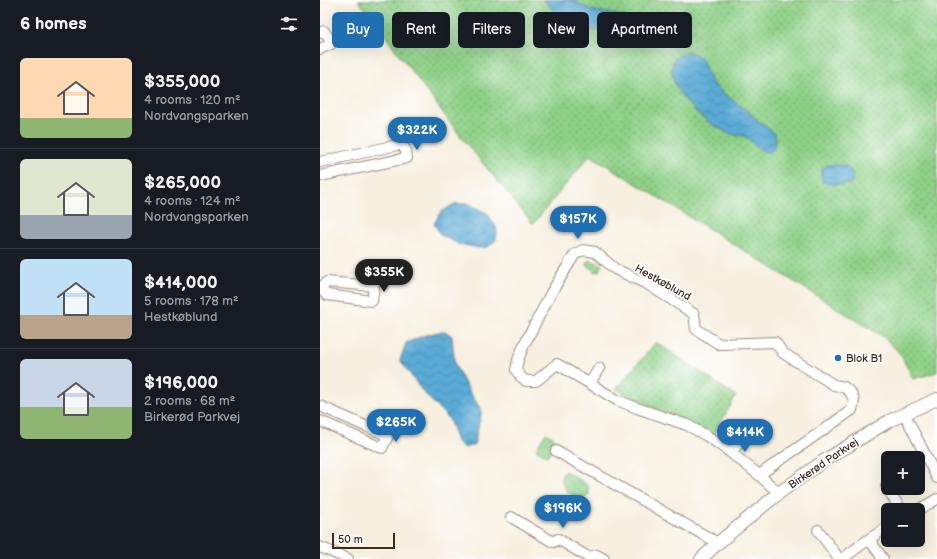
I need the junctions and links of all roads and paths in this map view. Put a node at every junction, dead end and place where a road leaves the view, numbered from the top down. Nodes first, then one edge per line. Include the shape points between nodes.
1 (320, 33) edge
2 (320, 49) edge
3 (320, 162) edge
4 (320, 176) edge
5 (320, 289) edge
6 (599, 368) dead end
7 (590, 383) junction
8 (937, 399) edge
9 (320, 406) edge
10 (904, 413) junction
11 (320, 421) edge
12 (745, 438) dead end
13 (556, 451) dead end
14 (730, 452) junction
15 (759, 475) junction
16 (937, 478) edge
17 (779, 493) junction
18 (937, 499) edge
19 (925, 506) edge
20 (511, 516) dead end
21 (818, 530) dead end
22 (881, 531) edge
23 (869, 539) junction
24 (718, 543) junction
25 (320, 547) edge
26 (348, 559) edge
27 (604, 559) edge
28 (701, 559) edge
29 (841, 559) edge
30 (883, 559) edge

1 - 2 street via 324,31 331,44
3 - 4 street via 402,144 407,158
5 - 5 street via 327,296 372,301 374,286 327,282
6 - 7 street
7 - 14 street, Hestkøblund via 630,406 687,425
7 - 15 street, Hestkøblund via 557,364 536,381 526,381 516,370 524,345 551,293 575,254 583,250 595,252 615,270 647,284 694,314 696,328 720,344 775,342 783,353 851,393 854,400 852,410
8 - 10 street, Birkerød Parkvej
9 - 11 street via 388,436 382,448
10 - 16 street
10 - 17 street, Birkerød Parkvej via 825,460
12 - 14 street
13 - 24 street
14 - 15 street, Hestkøblund
15 - 17 street, Hestkøblund
17 - 24 street, Birkerød Parkvej
18 - 19 street
20 - 27 street via 553,542 558,539 588,558 597,555
21 - 29 street
22 - 23 street
23 - 29 street
23 - 30 street
24 - 28 street, Birkerød Parkvej
25 - 26 street

